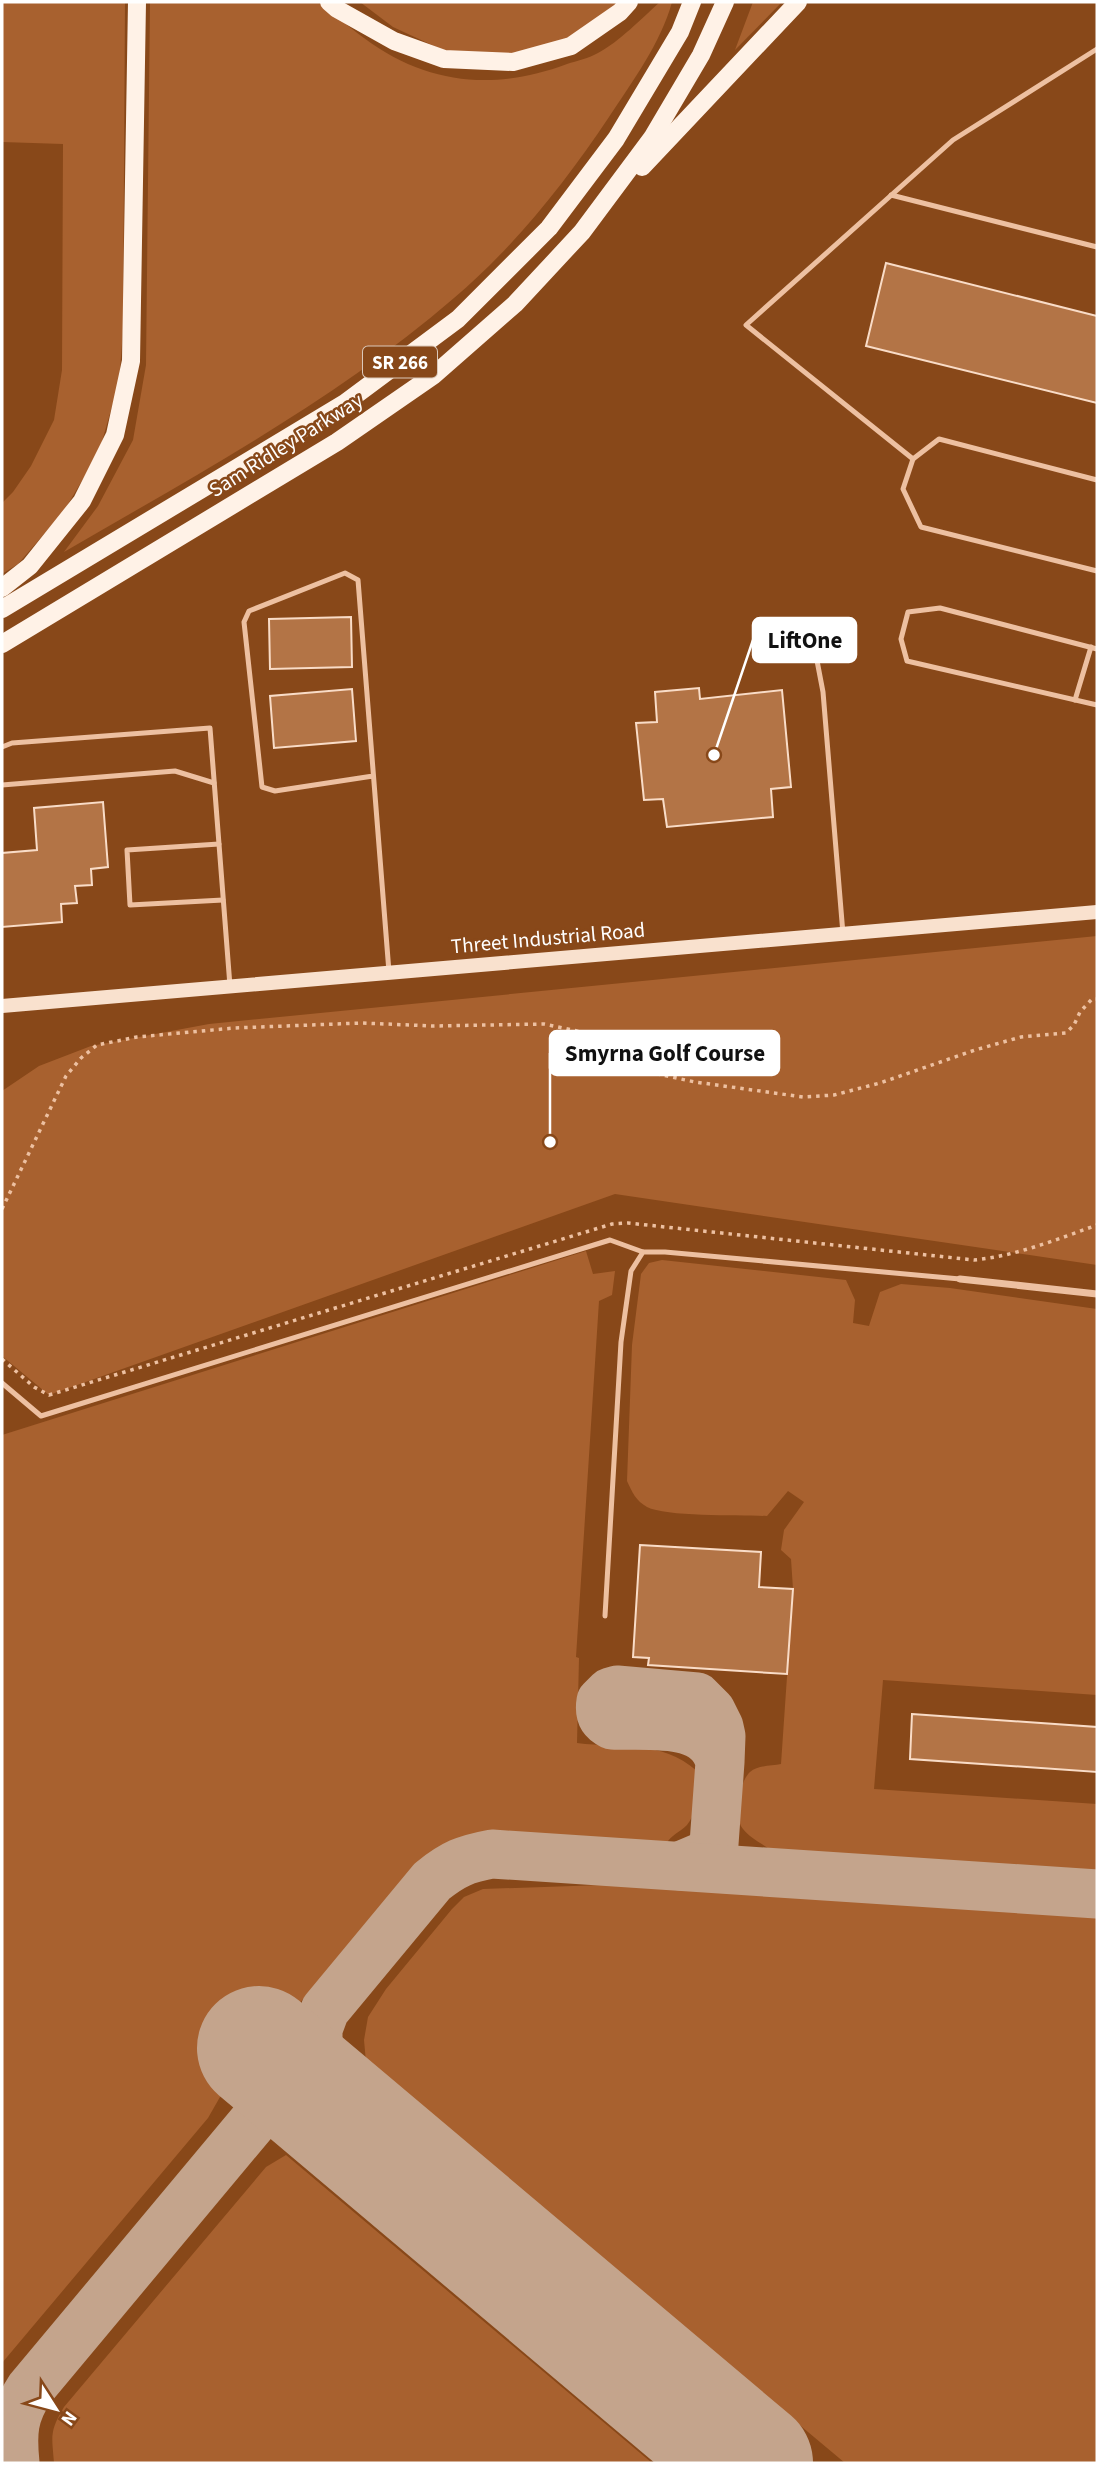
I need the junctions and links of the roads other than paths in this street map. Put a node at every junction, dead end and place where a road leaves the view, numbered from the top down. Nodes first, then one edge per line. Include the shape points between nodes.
1 (137, 2) edge
2 (329, 2) edge
3 (629, 2) edge
4 (692, 2) edge
5 (725, 2) edge
6 (798, 2) edge
7 (1097, 49) edge
8 (891, 195) junction
9 (582, 232) junction
10 (1097, 247) edge
11 (913, 459) junction
12 (1097, 480) edge
13 (1097, 571) edge
14 (2, 588) edge
15 (2, 608) edge
16 (810, 624) dead end
17 (2, 645) edge
18 (1094, 648) edge
19 (1076, 700) junction
20 (1097, 705) edge
21 (2, 747) edge
22 (373, 776) junction
23 (214, 783) junction
24 (2, 785) edge
25 (219, 844) junction
26 (223, 900) junction
27 (1097, 912) edge
28 (843, 934) junction
29 (389, 972) junction
30 (230, 986) junction
31 (2, 1006) edge
32 (643, 1252) junction
33 (960, 1279) joint
34 (1097, 1294) edge
35 (2, 1383) edge
36 (605, 1616) dead end

1 - 14 main road via 131,360 115,435 82,501 30,566
2 - 3 main road via 394,41 444,59 513,62 571,46
4 - 15 main road, Sam Ridley Parkway / SR 266 via 680,32 608,149 549,228 458,318 345,403
5 - 9 main road, Sam Ridley Parkway / SR 266 via 701,55 652,138
6 - 9 main road
7 - 8 lane via 953,140
8 - 10 lane
8 - 11 lane via 746,325
9 - 17 main road, Sam Ridley Parkway / SR 266 via 516,304 434,375 337,442
11 - 12 lane via 939,439
11 - 13 lane via 903,489 921,527
16 - 28 lane via 823,692
18 - 19 lane
18 - 19 lane via 940,608 908,612 901,639 907,660
19 - 20 lane
21 - 23 lane via 210,727
22 - 22 lane via 358,580 345,573 249,611 244,622 262,788 275,791
22 - 29 lane
23 - 24 lane via 175,771
23 - 25 lane
25 - 26 lane
25 - 26 lane via 127,850 130,905
26 - 30 lane
27 - 28 street, Threet Industrial Road
28 - 29 street, Threet Industrial Road
29 - 30 street, Threet Industrial Road
30 - 31 street, Threet Industrial Road
32 - 33 lane
32 - 35 lane via 610,1240 41,1416
32 - 36 lane via 631,1271 621,1342
33 - 34 street

